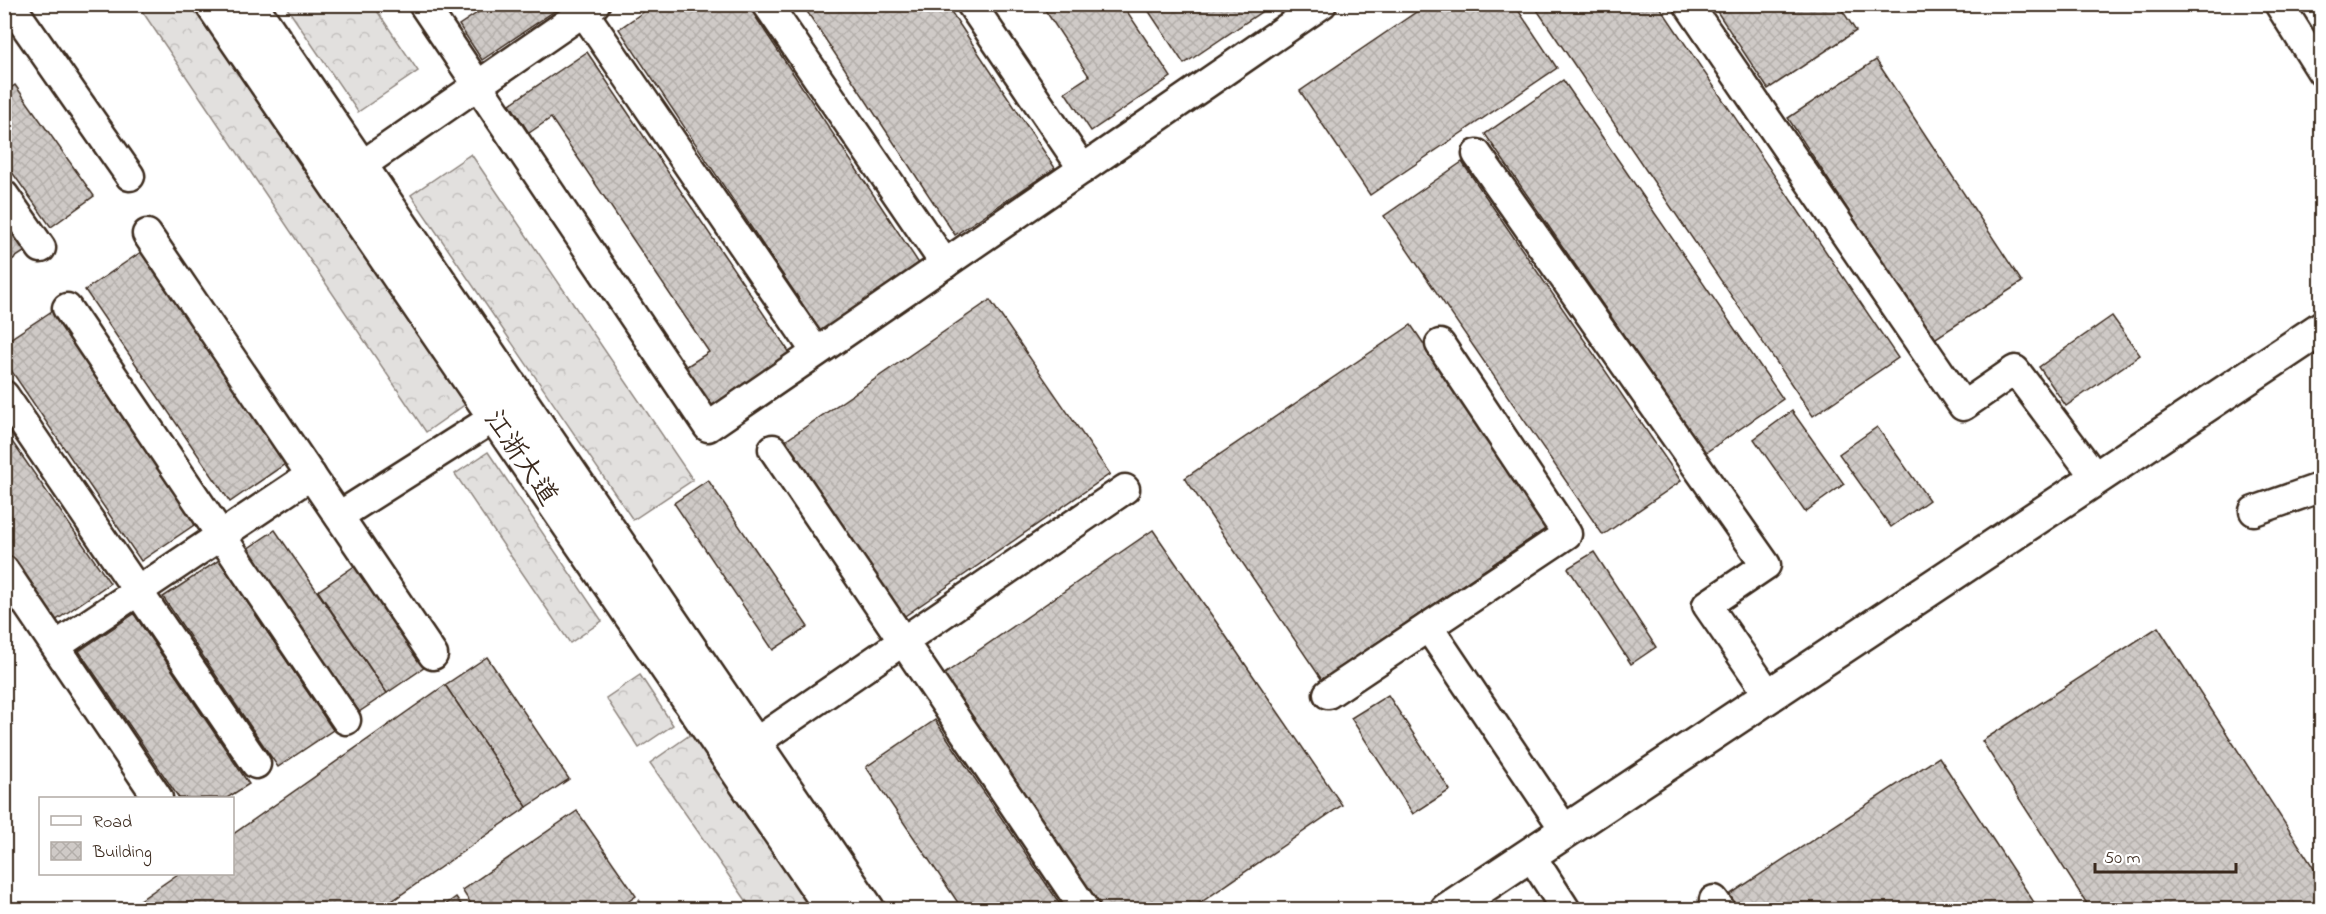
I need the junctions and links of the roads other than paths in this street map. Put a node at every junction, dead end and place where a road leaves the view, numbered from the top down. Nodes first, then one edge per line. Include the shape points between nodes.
1 (212, 4) edge
2 (250, 4) edge
3 (423, 4) edge
4 (767, 4) edge
5 (971, 4) edge
6 (1322, 4) edge
7 (1688, 4) edge
8 (2279, 4) edge
9 (585, 7) edge
10 (1290, 13) edge
11 (19, 15) edge
12 (2322, 72) edge
13 (478, 85) junction
14 (1477, 154) dead end
15 (1083, 169) junction
16 (348, 175) junction
17 (130, 176) dead end
18 (4, 195) edge
19 (147, 234) dead end
20 (41, 248) dead end
21 (945, 264) junction
22 (67, 308) dead end
23 (2322, 328) edge
24 (1440, 344) dead end
25 (816, 352) junction
26 (4, 395) edge
27 (495, 417) junction
28 (773, 449) dead end
29 (311, 476) junction
30 (2096, 478) junction
31 (2322, 487) edge
32 (1125, 489) dead end
33 (2254, 511) dead end
34 (339, 516) junction
35 (221, 536) junction
36 (4, 570) edge
37 (138, 591) junction
38 (1429, 628) junction
39 (903, 640) junction
40 (56, 646) junction
41 (433, 655) dead end
42 (1328, 694) dead end
43 (1769, 695) junction
44 (346, 720) dead end
45 (742, 751) junction
46 (256, 764) dead end
47 (157, 797) edge
48 (1565, 830) junction
49 (1530, 854) junction
50 (833, 909) edge
51 (868, 909) edge
52 (1085, 909) edge
53 (1446, 909) edge
54 (1566, 909) edge

1 - 16 main road, 江浙大道
2 - 16 main road, 江浙大道
3 - 13 street
4 - 21 street
5 - 15 street
6 - 10 street
7 - 30 street via 1963,406 2015,370
8 - 12 street
9 - 13 street
9 - 25 street
10 - 15 street
11 - 17 street
13 - 16 street
13 - 25 street via 708,427
14 - 43 street via 1766,565 1707,605
15 - 21 street
16 - 27 main road, 江浙大道
16 - 45 main road, 江浙大道
18 - 20 street
19 - 29 street
21 - 25 street
22 - 35 street
23 - 30 main road
24 - 38 street via 1568,534
26 - 37 street
27 - 34 street
27 - 45 main road, 江浙大道
28 - 39 street
29 - 34 street
29 - 35 street
30 - 43 main road
31 - 33 street
32 - 39 street
34 - 41 street
35 - 37 street
35 - 44 street
36 - 40 street
37 - 40 street
37 - 46 street
38 - 42 street
38 - 48 street
39 - 45 street
39 - 52 street
40 - 47 street
43 - 48 main road
45 - 50 main road, 江浙大道
45 - 51 main road, 江浙大道
48 - 49 main road
49 - 53 main road
49 - 54 street

